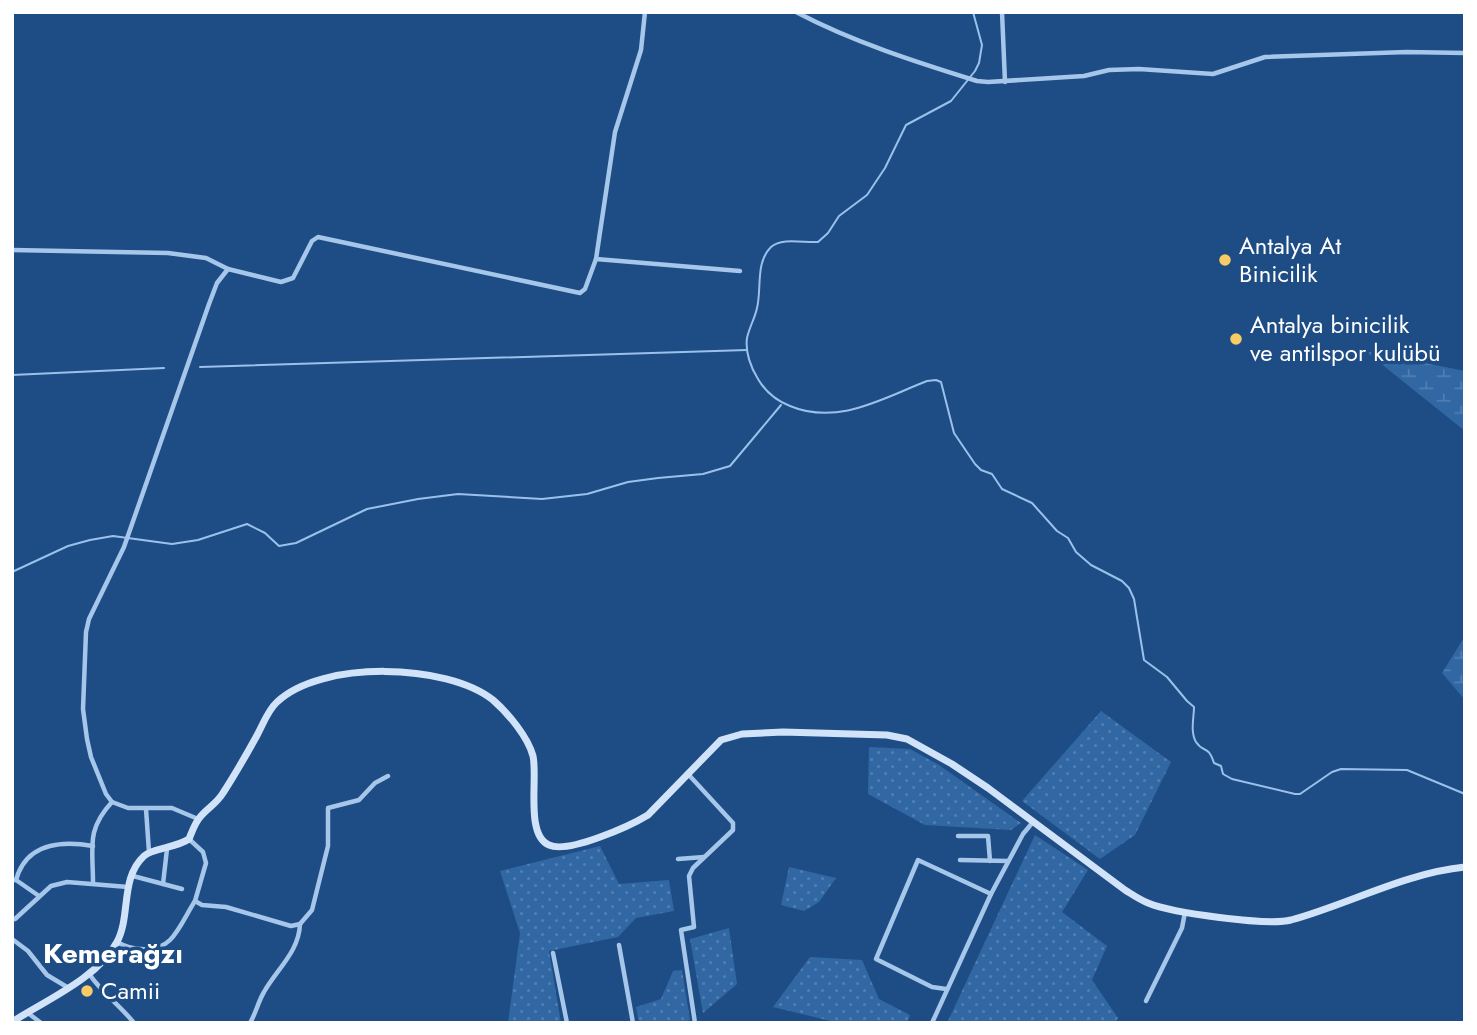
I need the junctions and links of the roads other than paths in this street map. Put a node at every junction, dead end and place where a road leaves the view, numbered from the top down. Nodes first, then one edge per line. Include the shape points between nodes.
1 (645, 12) edge
2 (796, 12) edge
3 (1002, 12) edge
4 (1465, 53) edge
5 (1005, 82) junction
6 (12, 250) edge
7 (596, 259) junction
8 (228, 269) junction
9 (740, 271) dead end
10 (688, 774) junction
11 (388, 775) dead end
12 (112, 802) junction
13 (146, 809) junction
14 (198, 819) junction
15 (1033, 821) junction
16 (958, 836) dead end
17 (189, 839) junction
18 (93, 846) junction
19 (167, 849) junction
20 (149, 852) junction
21 (705, 857) junction
22 (678, 859) dead end
23 (960, 860) dead end
24 (990, 860) junction
25 (1009, 861) junction
26 (1465, 867) edge
27 (133, 876) junction
28 (14, 880) edge
29 (93, 883) junction
30 (163, 884) junction
31 (128, 887) junction
32 (182, 889) dead end
33 (991, 894) junction
34 (39, 896) junction
35 (195, 901) junction
36 (1185, 911) junction
37 (13, 920) edge
38 (300, 924) junction
39 (12, 939) edge
40 (117, 942) junction
41 (619, 945) dead end
42 (553, 953) dead end
43 (90, 975) junction
44 (67, 987) junction
45 (946, 989) junction
46 (1146, 1001) dead end
47 (27, 1012) junction
48 (12, 1022) edge
49 (41, 1023) edge
50 (134, 1023) edge
51 (250, 1023) edge
52 (567, 1023) edge
53 (633, 1023) edge
54 (695, 1023) edge
55 (932, 1023) edge

1 - 7 street via 641,50 615,132
2 - 5 street via 960,76
3 - 5 street
4 - 5 street via 1265,57 1213,74 1139,69
6 - 8 street via 168,253 206,258
7 - 8 street via 580,293 318,237 293,278 281,282
7 - 9 street
8 - 12 street via 217,282 130,531 86,632 83,709 87,740
10 - 14 street via 635,823 572,846 548,845 539,838 535,825 533,756 492,700 420,674 363,671 310,684 276,703 221,796
10 - 15 street via 721,740 742,734 887,735 932,752
10 - 21 street via 733,823 733,830
11 - 38 street via 359,800 328,808 328,846 312,910
12 - 13 street
12 - 18 street via 98,817
13 - 14 street via 172,808
13 - 20 street
14 - 17 street
15 - 25 street
15 - 36 street via 1125,890 1149,904
16 - 24 street via 988,836
17 - 19 street
17 - 35 street via 203,852 206,863
18 - 28 street via 70,842 42,849 22,863
18 - 29 street
19 - 20 street
19 - 30 street
20 - 27 street
21 - 22 street
21 - 54 street via 689,876 694,927 681,930
23 - 24 street
24 - 25 street
25 - 33 street
26 - 36 street via 1425,875 1287,921 1216,918
27 - 30 street
27 - 31 street
28 - 34 street
29 - 31 street
29 - 34 street via 67,882 51,886
30 - 32 street
31 - 40 street
33 - 45 street
33 - 45 street via 918,860 876,959 932,987
34 - 37 street
35 - 38 street via 290,926
35 - 40 street via 170,940 142,950
36 - 46 street via 1182,928
38 - 51 street via 300,936
39 - 44 street via 47,975
40 - 43 street
41 - 53 street
42 - 52 street
43 - 44 street
43 - 50 street
44 - 47 street
45 - 55 street
47 - 48 street
47 - 49 street

